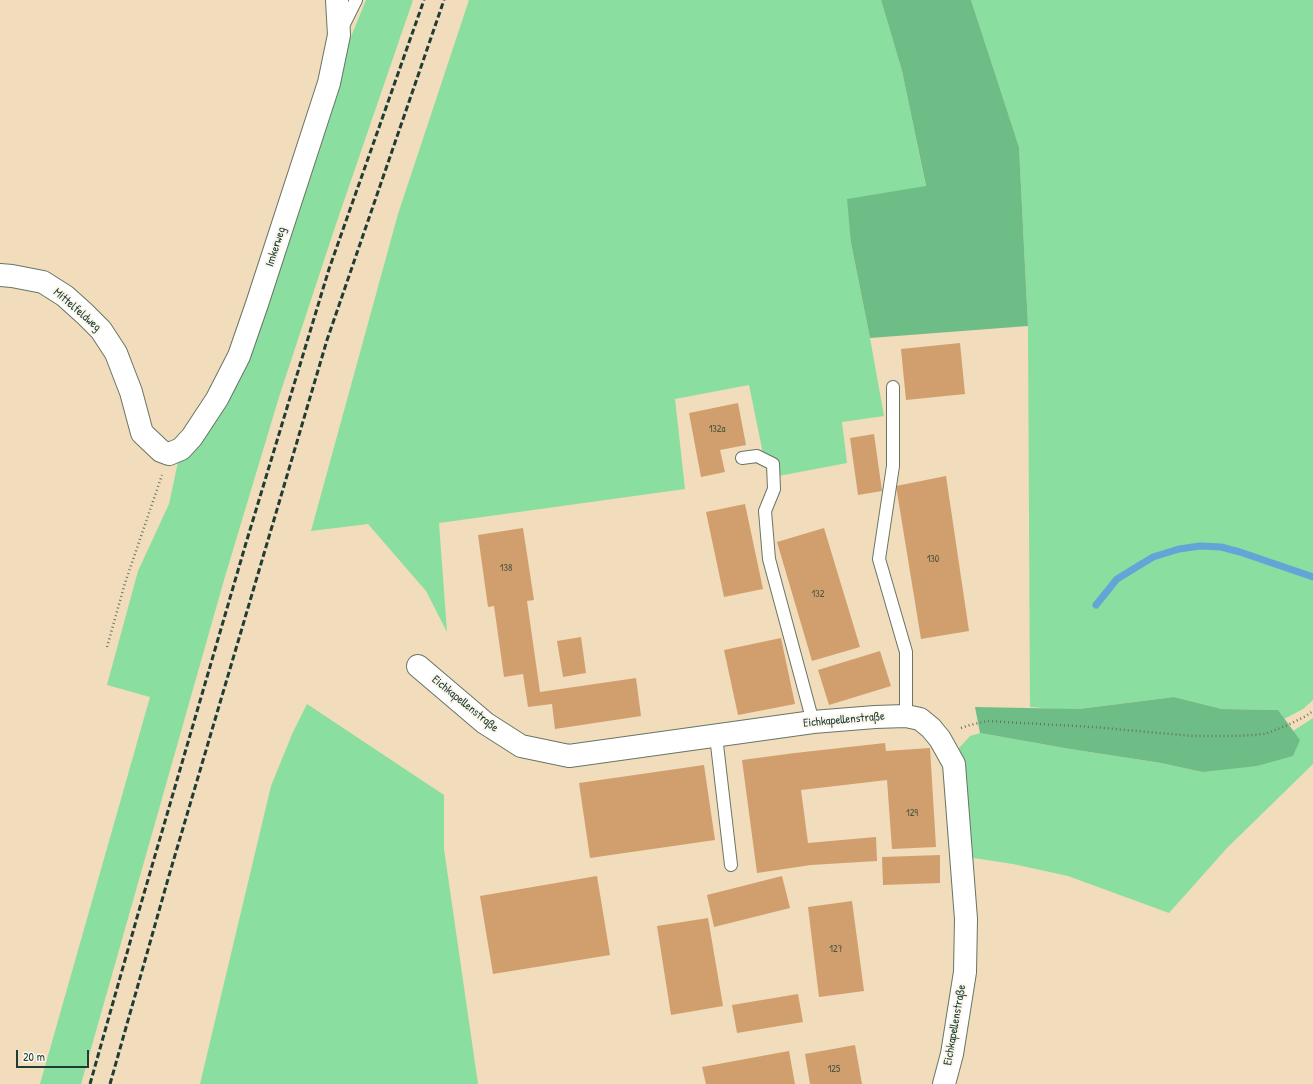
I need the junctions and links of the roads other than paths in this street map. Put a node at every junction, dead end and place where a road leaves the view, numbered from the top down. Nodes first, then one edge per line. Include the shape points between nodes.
1 (337, 0) edge
2 (356, 0) edge
3 (339, 35) junction
4 (0, 275) edge
5 (893, 387) dead end
6 (161, 449) joint
7 (742, 458) dead end
8 (418, 666) dead end
9 (906, 716) junction
10 (812, 722) junction
11 (716, 736) junction
12 (731, 865) dead end
13 (944, 1084) edge

1 - 3 street, Imkerweg
2 - 3 lane
3 - 6 street, Imkerweg via 329,83 239,356 217,399 192,437 181,449
4 - 6 street, Mittelfeldweg via 43,282 64,296 102,330 131,392 142,433
5 - 9 lane via 893,466 879,559 906,652
7 - 10 lane via 757,456 773,464 774,489 765,511 769,559
8 - 11 street, Eichkapellenstraße via 485,723 521,746 569,756
9 - 10 street, Eichkapellenstraße
9 - 13 street, Eichkapellenstraße via 920,720 931,728 954,764 966,919 965,972 952,1054
10 - 11 street, Eichkapellenstraße
11 - 12 lane

